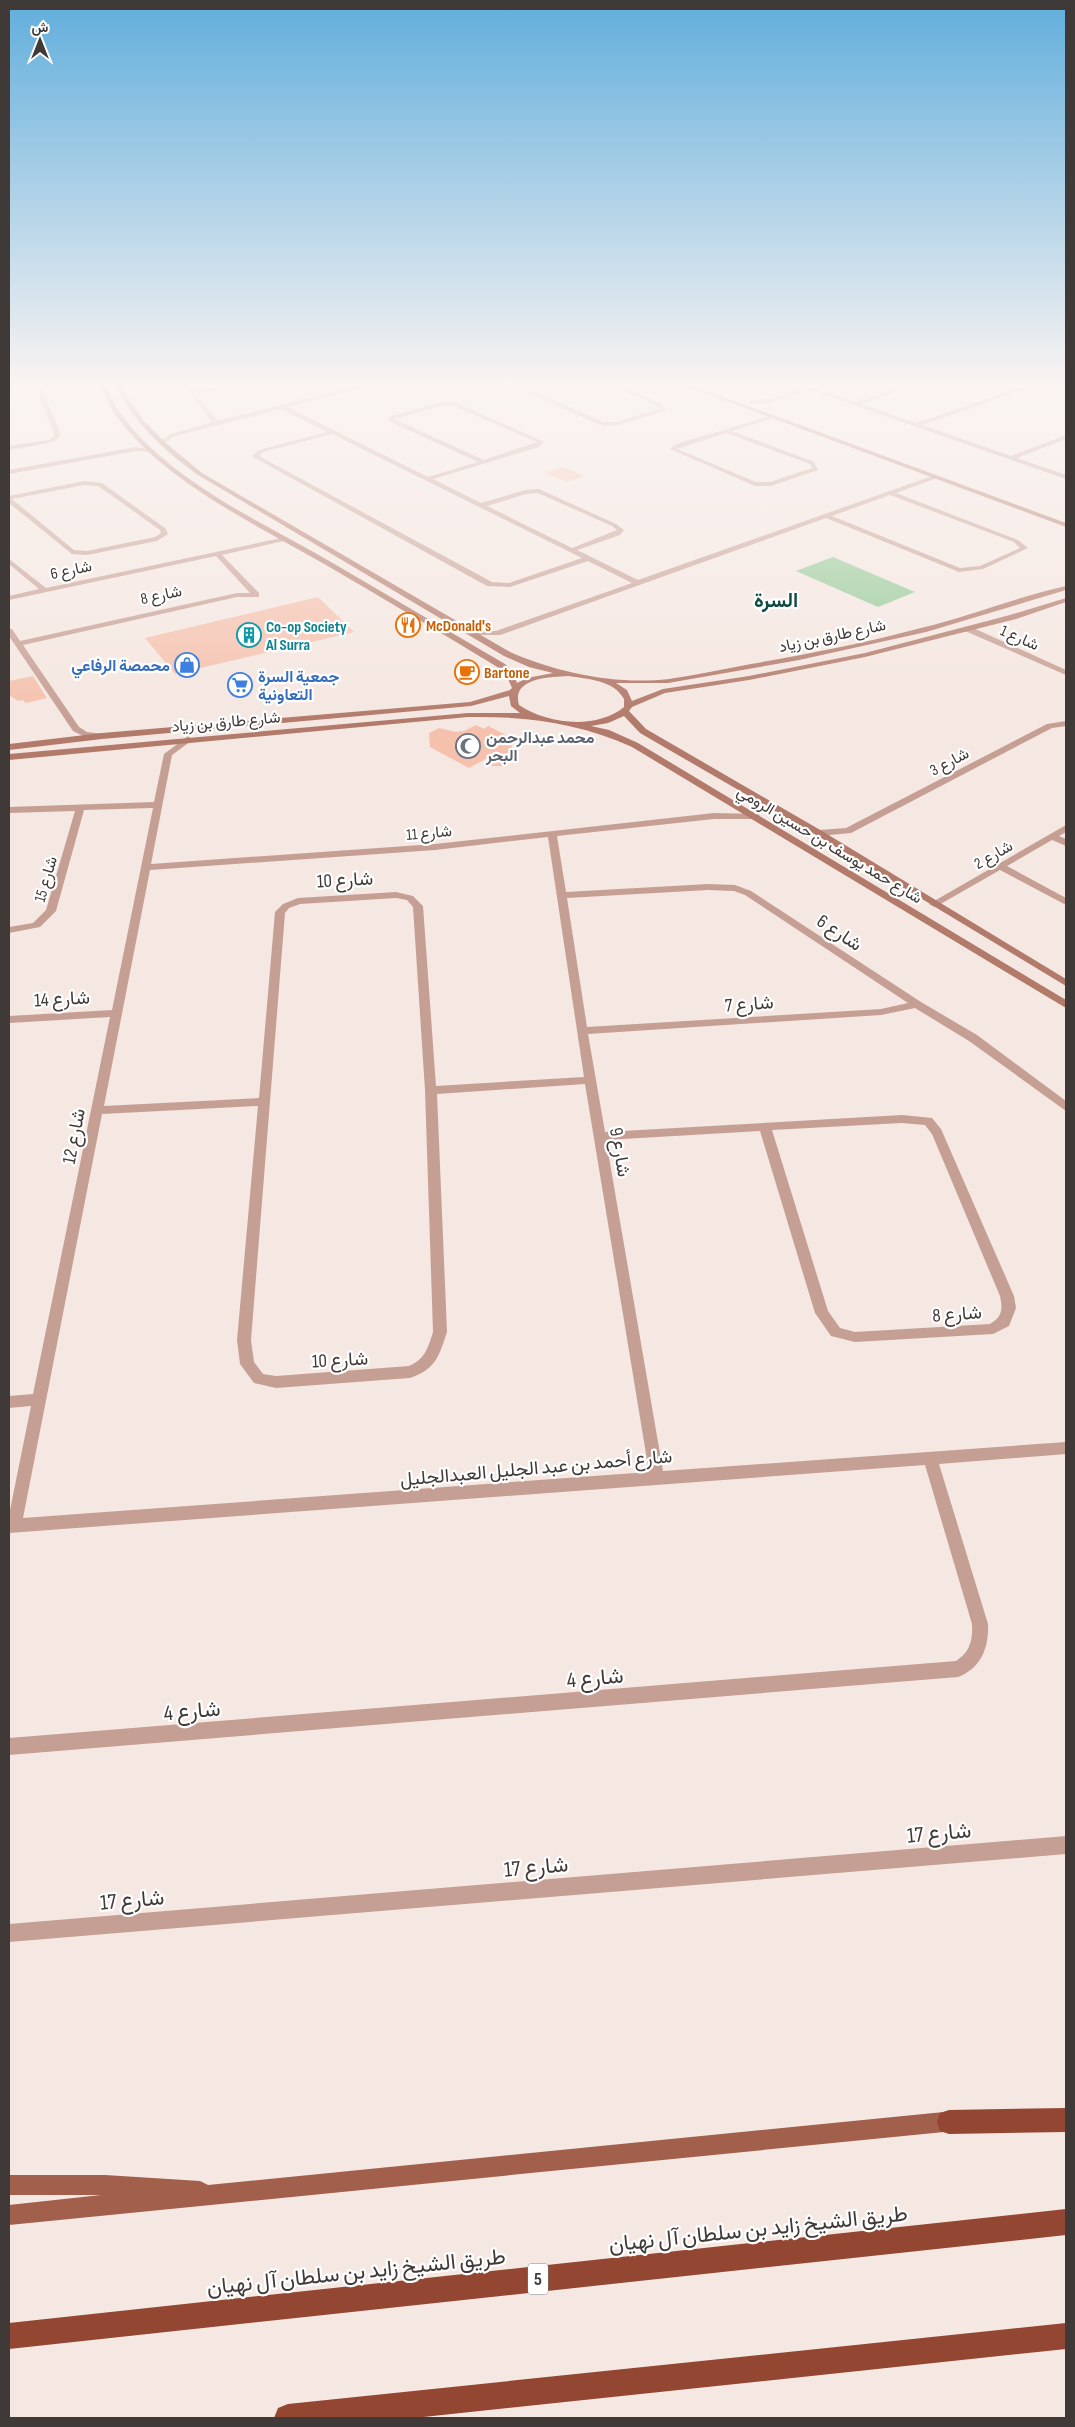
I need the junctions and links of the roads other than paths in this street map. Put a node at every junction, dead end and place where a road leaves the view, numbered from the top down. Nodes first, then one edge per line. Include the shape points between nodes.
1 (22, 496) edge
2 (117, 496) edge
3 (214, 496) edge
4 (236, 496) edge
5 (329, 496) edge
6 (464, 496) edge
7 (511, 496) edge
8 (551, 496) edge
9 (884, 496) edge
10 (896, 496) edge
11 (985, 496) edge
12 (1009, 496) edge
13 (9, 499) edge
14 (242, 500) junction
15 (226, 504) junction
16 (482, 505) junction
17 (827, 516) junction
18 (1066, 517) edge
19 (1066, 526) edge
20 (286, 539) junction
21 (572, 550) junction
22 (218, 554) junction
23 (590, 558) junction
24 (9, 561) edge
25 (638, 583) junction
26 (1066, 588) edge
27 (44, 590) junction
28 (1041, 596) junction
29 (9, 598) edge
30 (1066, 600) edge
31 (1018, 604) junction
32 (1055, 604) junction
33 (1032, 611) junction
34 (968, 629) junction
35 (9, 631) edge
36 (473, 633) junction
37 (498, 633) junction
38 (18, 644) junction
39 (491, 644) junction
40 (1064, 670) edge
41 (568, 674) junction
42 (598, 679) junction
43 (514, 690) junction
44 (626, 709) junction
45 (536, 717) junction
46 (572, 723) junction
47 (1066, 724) edge
48 (102, 736) junction
49 (188, 739) junction
50 (150, 743) junction
51 (9, 747) edge
52 (168, 754) junction
53 (9, 757) edge
54 (693, 760) junction
55 (674, 768) junction
56 (725, 799) junction
57 (159, 805) junction
58 (80, 808) junction
59 (9, 810) edge
60 (714, 816) junction
61 (755, 816) junction
62 (1066, 828) edge
63 (848, 831) junction
64 (819, 832) junction
65 (552, 833) junction
66 (1052, 836) junction
67 (1066, 844) edge
68 (842, 847) junction
69 (147, 867) junction
70 (1002, 867) junction
71 (562, 895) junction
72 (1066, 902) edge
73 (934, 904) junction
74 (9, 930) edge
75 (1066, 984) edge
76 (917, 1004) junction
77 (1066, 1004) edge
78 (117, 1013) junction
79 (9, 1019) edge
80 (582, 1031) junction
81 (590, 1080) junction
82 (431, 1090) junction
83 (265, 1102) junction
84 (1066, 1107) edge
85 (97, 1110) junction
86 (765, 1127) junction
87 (600, 1136) junction
88 (39, 1400) junction
89 (9, 1402) edge
90 (1066, 1448) edge
91 (930, 1458) junction
92 (657, 1478) junction
93 (11, 1526) edge
94 (9, 1747) edge
95 (1066, 1845) edge
96 (9, 1933) edge
97 (1066, 2111) edge
98 (1066, 2120) edge
99 (949, 2122) junction
100 (9, 2186) edge
101 (238, 2193) junction
102 (9, 2215) edge
103 (1066, 2222) edge
104 (9, 2336) edge
105 (1066, 2336) edge
106 (288, 2418) edge

1 - 13 street
2 - 13 street via 163,529 165,534 157,539 88,553 72,552
3 - 15 street
4 - 14 street
5 - 23 street via 490,584 510,585
6 - 16 street
7 - 16 street
8 - 21 street via 621,530 618,534
9 - 17 street
10 - 17 street via 1025,548 981,568 959,570
11 - 19 street
12 - 18 street
14 - 15 street via 230,500
14 - 36 street
15 - 20 street
16 - 21 street
17 - 25 street
20 - 22 street, شارع 6
20 - 43 street via 502,666 508,671
21 - 23 street
22 - 27 street, شارع 6
22 - 38 street, شارع 8 via 256,595 237,595
23 - 25 street
24 - 27 street
25 - 37 street
26 - 28 street, شارع طارق بن زياد
27 - 29 street, شارع 6
28 - 31 street, شارع طارق بن زياد
28 - 32 street via 1038,599 1042,602
30 - 32 street, شارع طارق بن زياد
31 - 33 street via 1033,606 1035,609
31 - 42 street, شارع طارق بن زياد via 923,630 742,668 658,682
32 - 33 street, شارع طارق بن زياد
33 - 34 street, شارع طارق بن زياد
34 - 40 street, شارع 1
34 - 44 street, شارع طارق بن زياد via 806,667 663,691
35 - 38 street
36 - 37 street
36 - 39 street
37 - 39 street
38 - 48 street via 76,729
39 - 41 street via 524,662
41 - 42 street
41 - 43 street, شارع طارق بن زياد via 538,676
42 - 44 street, شارع حمد يوسف بن حسين الرومي via 626,694
43 - 45 street via 512,701 515,706
43 - 48 street, شارع طارق بن زياد via 471,704
44 - 46 street, شارع طارق بن زياد via 600,723
44 - 54 street, شارع حمد يوسف بن حسين الرومي via 643,731
45 - 46 street, شارع طارق بن زياد
45 - 49 street, شارع طارق بن زياد via 468,715
46 - 55 street, شارع حمد يوسف بن حسين الرومي via 616,736
47 - 63 street, شارع 3 via 1050,726
48 - 51 street, شارع طارق بن زياد
49 - 50 street, شارع طارق بن زياد
49 - 52 street
50 - 52 street
50 - 53 street, شارع طارق بن زياد
52 - 57 street, شارع 12
54 - 55 street via 678,762
54 - 64 street, شارع حمد يوسف بن حسين الرومي
55 - 56 street, شارع حمد يوسف بن حسين الرومي
56 - 60 street via 725,809
56 - 61 street, شارع حمد يوسف بن حسين الرومي
57 - 58 street
57 - 69 street, شارع 12
58 - 59 street
58 - 74 street, شارع 15 via 51,911 36,925
60 - 61 street, شارع 11
60 - 65 street, شارع 11
61 - 77 street, شارع حمد يوسف بن حسين الرومي
62 - 66 street, شارع 2
63 - 64 street, شارع 3
63 - 68 street
64 - 68 street, شارع حمد يوسف بن حسين الرومي
65 - 69 street, شارع 11 via 425,848
65 - 71 street, شارع 9
66 - 67 street
66 - 70 street, شارع 2
68 - 73 street, شارع حمد يوسف بن حسين الرومي
69 - 78 street, شارع 12
70 - 72 street
70 - 73 street, شارع 2
71 - 76 street, شارع 6 via 708,887 741,890
71 - 80 street, شارع 9
73 - 75 street, شارع حمد يوسف بن حسين الرومي
76 - 80 street, شارع 7 via 881,1012
76 - 84 street, شارع 6 via 973,1038
78 - 79 street, شارع 14
78 - 85 street, شارع 12
80 - 81 street, شارع 9
81 - 82 street
81 - 87 street, شارع 9
82 - 83 street, شارع 10 via 418,906 410,898 396,895 305,900 292,902 283,908 279,917
82 - 83 street, شارع 10 via 440,1332 428,1361 402,1374 267,1381 254,1375 247,1364 244,1340
83 - 85 street
85 - 88 street, شارع 12
86 - 86 street, شارع 8 via 911,1118 930,1123 937,1132 1007,1296 1009,1308 1004,1322 983,1331 855,1337 836,1332 822,1312
86 - 87 street, شارع 8
87 - 92 street, شارع 9
88 - 89 street
88 - 93 street, شارع 12
90 - 91 street, شارع أحمد بن عبد الجليل العبدالجليل
91 - 92 street, شارع أحمد بن عبد الجليل العبدالجليل
91 - 94 street, شارع 4 via 980,1624 978,1648 967,1665 958,1669
92 - 93 street, شارع أحمد بن عبد الجليل العبدالجليل
95 - 96 street, شارع 17
97 - 99 main road
98 - 99 highway
99 - 101 main road
100 - 101 main road via 105,2185
101 - 102 main road
103 - 104 highway, طريق الشيخ زايد بن سلطان آل نهيان / 5
105 - 106 highway

